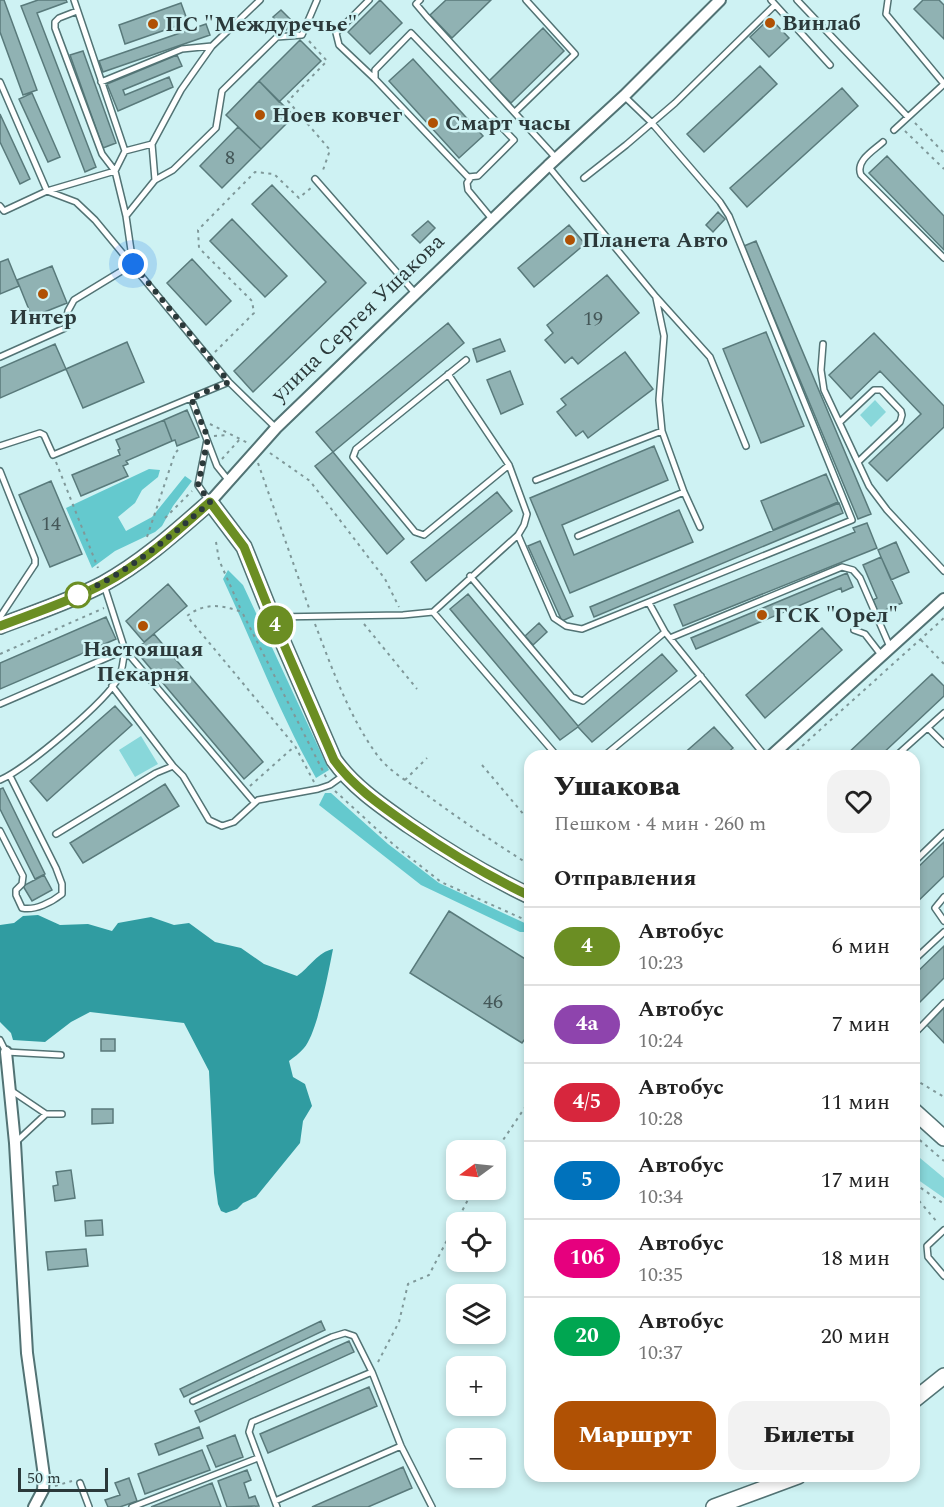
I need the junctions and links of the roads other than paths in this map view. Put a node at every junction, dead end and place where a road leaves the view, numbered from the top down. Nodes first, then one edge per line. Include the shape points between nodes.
1 (74, 0) edge
2 (260, 0) edge
3 (317, 0) edge
4 (369, 0) edge
5 (526, 0) edge
6 (720, 0) edge
7 (797, 0) edge
8 (888, 0) edge
9 (416, 1) edge
10 (773, 2) edge
11 (77, 11) junction
12 (212, 46) junction
13 (830, 65) dead end
14 (375, 79) junction
15 (0, 82) edge
16 (101, 82) junction
17 (944, 84) edge
18 (624, 96) junction
19 (515, 112) junction
20 (908, 117) junction
21 (651, 122) junction
22 (894, 130) dead end
23 (883, 142) dead end
24 (152, 144) junction
25 (125, 151) junction
26 (552, 162) junction
27 (115, 171) junction
28 (471, 177) junction
29 (584, 178) dead end
30 (155, 180) junction
31 (316, 180) road end
32 (47, 191) junction
33 (0, 206) edge
34 (126, 216) junction
35 (492, 219) junction
36 (944, 258) edge
37 (133, 264) junction
38 (415, 293) junction
39 (656, 297) junction
40 (823, 344) dead end
41 (0, 357) edge
42 (466, 360) dead end
43 (448, 374) junction
44 (229, 382) junction
45 (191, 398) junction
46 (840, 422) junction
47 (276, 428) junction
48 (662, 431) junction
49 (209, 437) junction
50 (0, 446) edge
51 (746, 446) dead end
52 (858, 462) junction
53 (509, 465) junction
54 (0, 471) edge
55 (536, 480) dead end
56 (229, 481) junction
57 (684, 492) junction
58 (210, 502) junction
59 (700, 527) dead end
60 (518, 535) junction
61 (578, 536) dead end
62 (944, 571) edge
63 (470, 576) junction
64 (103, 584) junction
65 (944, 599) edge
66 (649, 603) junction
67 (433, 612) junction
68 (0, 617) edge
69 (272, 617) junction
70 (0, 626) edge
71 (854, 630) dead end
72 (664, 632) junction
73 (670, 638) junction
74 (125, 650) junction
75 (886, 652) junction
76 (701, 676) junction
77 (112, 686) junction
78 (0, 704) edge
79 (944, 713) edge
80 (928, 728) junction
81 (944, 744) edge
82 (551, 750) edge
83 (611, 750) edge
84 (760, 750) edge
85 (778, 750) edge
86 (903, 750) edge
87 (173, 766) junction
88 (344, 775) junction
89 (10, 776) junction
90 (0, 780) edge
91 (254, 802) junction
92 (0, 831) edge
93 (944, 833) edge
94 (56, 834) dead end
95 (920, 856) edge
96 (524, 893) edge
97 (944, 897) edge
98 (944, 921) edge
99 (944, 932) edge
100 (920, 955) edge
101 (944, 1003) edge
102 (920, 1028) edge
103 (0, 1040) edge
104 (6, 1052) junction
105 (61, 1055) dead end
106 (10, 1090) junction
107 (45, 1114) junction
108 (62, 1114) dead end
109 (920, 1116) edge
110 (944, 1138) edge
111 (15, 1143) junction
112 (944, 1230) edge
113 (944, 1275) edge
114 (372, 1372) junction
115 (944, 1376) edge
116 (920, 1395) edge
117 (193, 1401) dead end
118 (401, 1446) junction
119 (258, 1458) junction
120 (782, 1482) edge
121 (80, 1483) road end
122 (275, 1500) junction
123 (34, 1507) edge
124 (89, 1507) edge
125 (132, 1507) edge
126 (277, 1507) edge
127 (432, 1507) edge
128 (714, 1507) edge

1 - 11 lane
2 - 12 lane
3 - 30 lane via 302,34 278,36 230,83 222,91 216,128 173,170
4 - 14 lane via 336,33 339,45
5 - 19 lane via 575,54
6 - 18 street, улица Сергея Ушакова
7 - 20 lane
8 - 17 lane via 886,14
9 - 19 lane
10 - 13 lane
10 - 21 lane via 675,103
11 - 16 lane
11 - 27 lane via 54,22 102,154
12 - 16 lane via 182,49
12 - 24 lane via 181,90
14 - 28 lane
14 - 28 lane via 375,70 411,33 514,140 478,176
15 - 32 lane
16 - 25 lane
17 - 20 lane
18 - 21 lane
18 - 26 street, улица Сергея Ушакова
19 - 26 lane
20 - 22 lane
21 - 29 lane
21 - 66 lane via 729,216 852,520
23 - 36 lane via 860,163 861,175
24 - 25 lane
24 - 30 lane
25 - 27 lane
26 - 35 street, улица Сергея Ушакова
26 - 39 lane
27 - 32 lane
27 - 34 lane
28 - 35 lane via 468,189
30 - 34 lane
31 - 38 lane
32 - 33 lane via 4,211
32 - 37 lane via 76,202
34 - 37 lane
35 - 38 street, улица Сергея Ушакова
37 - 41 lane via 74,300 65,328
37 - 44 lane
38 - 47 street, улица Сергея Ушакова
39 - 48 lane via 664,336 659,400
39 - 51 lane via 710,357
40 - 46 lane via 822,383
42 - 43 lane
43 - 53 lane
43 - 53 lane via 356,449 355,460 415,532 424,535
44 - 45 lane
44 - 47 lane
45 - 49 lane
45 - 50 lane via 53,455 40,433
46 - 52 lane
46 - 52 lane via 878,390 901,411 900,422
47 - 56 street, улица Сергея Ушакова
48 - 55 lane
48 - 57 lane
49 - 56 lane via 217,466
49 - 58 lane via 198,485
52 - 62 lane via 877,497
53 - 60 lane via 527,514
54 - 68 lane via 35,564
56 - 58 street, улица Сергея Ушакова
57 - 59 lane
57 - 61 lane
58 - 64 street, улица Сергея Ушакова via 167,540
58 - 69 street via 244,547
60 - 63 lane
60 - 66 lane via 554,618 560,623 582,628
63 - 67 lane
63 - 72 lane via 577,700 583,701
64 - 70 street, улица Сергея Ушакова
64 - 74 lane
65 - 75 street
66 - 72 lane
67 - 69 lane
67 - 82 lane
69 - 88 street
71 - 75 lane
72 - 73 lane
73 - 75 lane via 842,567 853,570 860,578
73 - 76 lane
74 - 77 lane via 120,676
74 - 78 lane
74 - 91 lane
75 - 85 street
76 - 83 lane
76 - 84 lane
77 - 87 lane
77 - 89 lane via 94,706
79 - 80 lane
80 - 81 lane
80 - 86 lane
87 - 91 lane via 209,820 222,826 234,822
87 - 94 lane
88 - 91 lane via 318,789
88 - 96 street via 451,854
89 - 90 lane
89 - 92 lane via 56,868 62,894 29,910 22,908 16,890 23,876
93 - 95 lane
97 - 98 lane via 935,908
99 - 100 lane
101 - 102 lane
103 - 104 lane
104 - 105 lane
104 - 106 street
106 - 107 lane
106 - 111 street
107 - 108 lane
107 - 111 lane
109 - 110 street
111 - 123 street via 27,1353 44,1476 43,1490
112 - 113 lane via 927,1246 928,1257
114 - 117 lane via 354,1336 345,1333
114 - 118 lane
114 - 119 lane via 252,1422 249,1432
115 - 116 street
118 - 122 lane
118 - 127 lane
119 - 122 lane
119 - 125 lane
120 - 128 street
121 - 124 lane
122 - 126 lane

